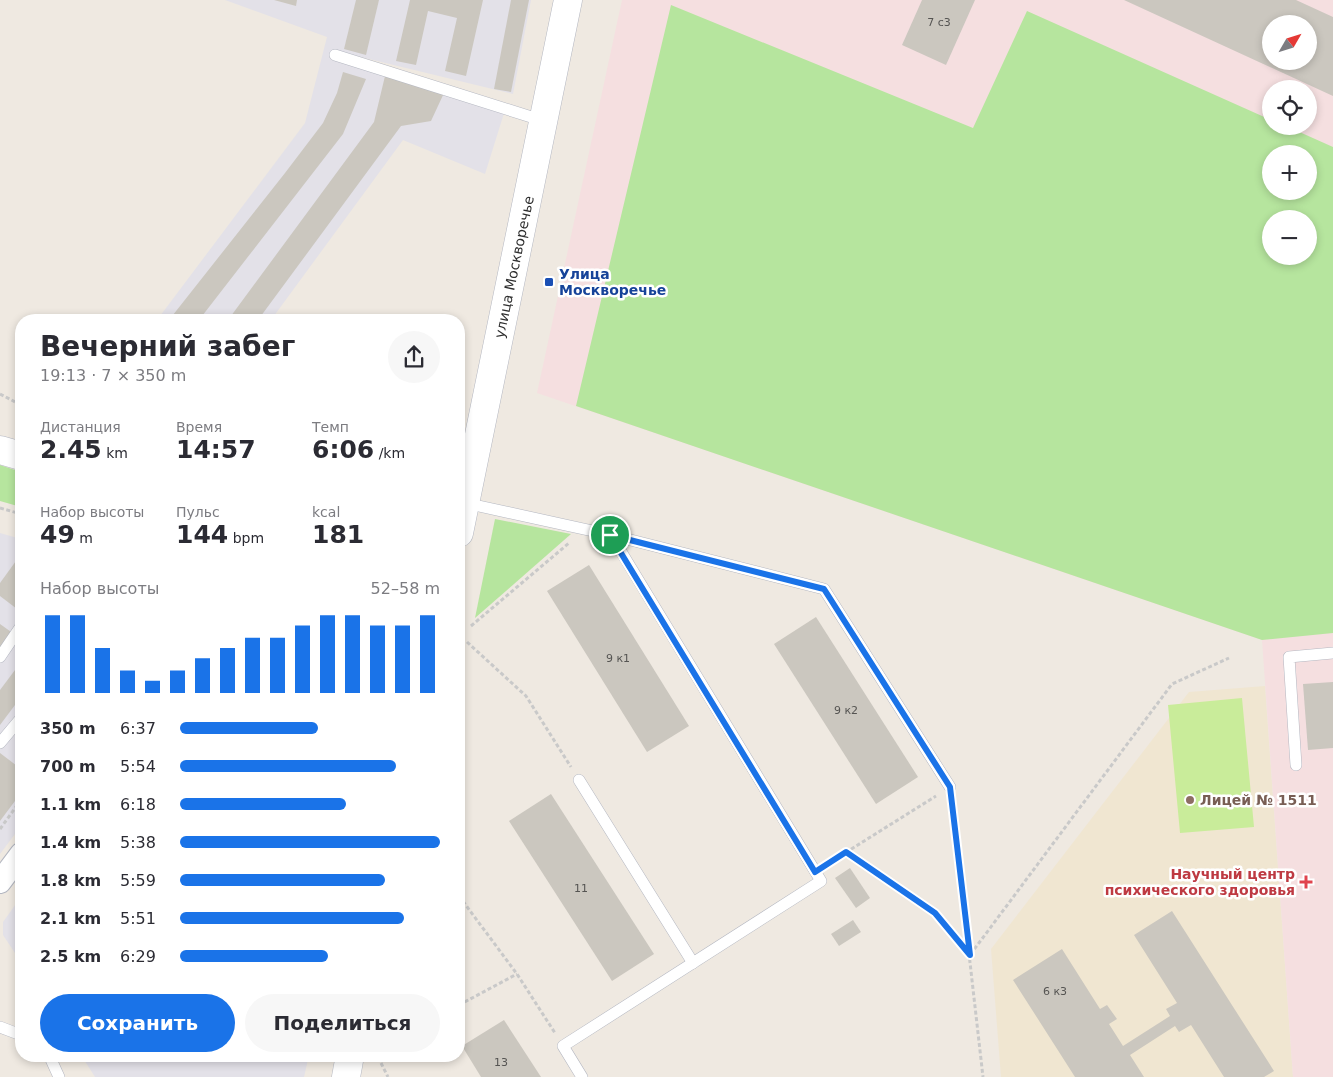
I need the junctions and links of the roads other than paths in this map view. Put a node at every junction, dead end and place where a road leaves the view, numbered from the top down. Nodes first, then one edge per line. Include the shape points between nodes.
1 (568, 0) edge
2 (334, 55) dead end
3 (544, 121) junction
4 (0, 450) edge
5 (15, 454) edge
6 (465, 503) joint
7 (610, 535) junction
8 (15, 635) edge
9 (1333, 653) edge
10 (0, 657) edge
11 (15, 725) edge
12 (0, 743) edge
13 (1296, 766) dead end
14 (580, 780) road end
15 (950, 787) road end
16 (15, 862) edge
17 (0, 882) edge
18 (693, 963) junction
19 (0, 1027) edge
20 (15, 1033) edge
21 (52, 1062) edge
22 (349, 1062) edge
23 (59, 1077) edge
24 (346, 1077) edge
25 (582, 1077) edge

1 - 3 main road, улица Москворечье
2 - 3 lane
3 - 6 main road, улица Москворечье
4 - 5 main road
6 - 7 lane
7 - 15 lane via 824,589
7 - 18 lane via 821,880
8 - 10 lane
9 - 13 lane via 1289,658
11 - 12 lane
14 - 18 lane
16 - 17 street
18 - 25 lane via 563,1046
19 - 20 lane
21 - 23 lane
22 - 24 main road

